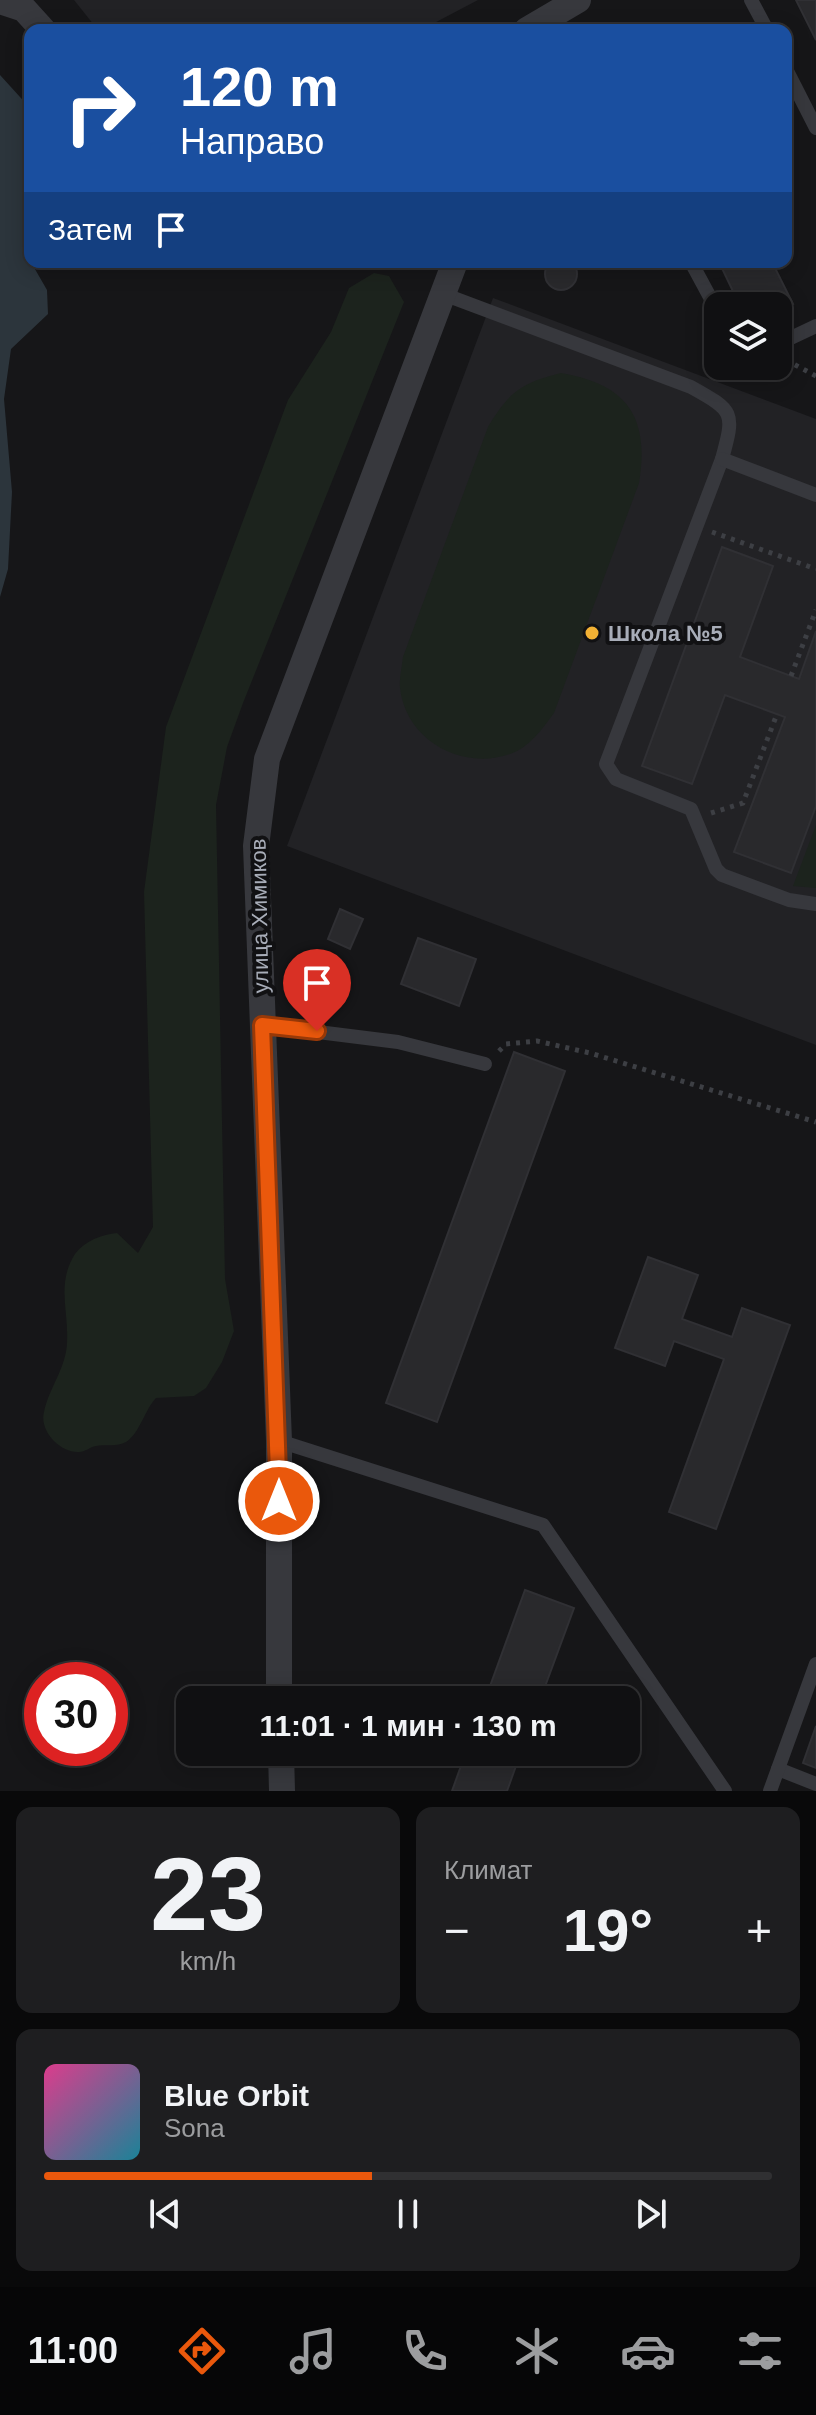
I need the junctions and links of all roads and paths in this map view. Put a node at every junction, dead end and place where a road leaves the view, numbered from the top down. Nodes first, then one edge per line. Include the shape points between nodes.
1 (578, 0) edge
2 (751, 0) edge
3 (0, 1) edge
4 (38, 24) edge
5 (547, 24) edge
6 (764, 24) edge
7 (792, 81) edge
8 (816, 128) edge
9 (453, 268) edge
10 (694, 268) edge
11 (707, 292) edge
12 (443, 294) junction
13 (816, 326) edge
14 (792, 337) edge
15 (792, 363) edge
16 (816, 376) edge
17 (722, 459) junction
18 (816, 495) edge
19 (696, 526) junction
20 (816, 569) edge
21 (816, 610) edge
22 (791, 676) dead end
23 (777, 714) dead end
24 (698, 817) dead end
25 (816, 904) edge
26 (262, 1025) junction
27 (485, 1064) joint
28 (816, 1122) edge
29 (279, 1441) junction
30 (816, 1664) edge
31 (279, 1686) edge
32 (281, 1766) edge
33 (778, 1769) junction
34 (816, 1784) edge
35 (282, 1791) edge
36 (725, 1791) edge
37 (770, 1791) edge

1 - 5 street
2 - 6 lane
3 - 4 street via 24,9
7 - 8 lane
9 - 12 street, улица Химиков
10 - 11 lane
12 - 17 lane via 710,398 727,410 732,426
12 - 26 street, улица Химиков via 267,759 256,846
13 - 14 lane
15 - 16 path
17 - 18 lane
17 - 19 lane
19 - 20 path
19 - 25 lane via 606,764 616,779 691,809 722,875 789,900
21 - 22 path
23 - 24 path via 743,803
26 - 27 lane via 398,1042
26 - 29 street, улица Химиков
27 - 28 path via 506,1044 537,1041
29 - 31 street, улица Химиков
29 - 36 lane via 543,1525
30 - 33 lane
32 - 35 street
33 - 34 lane
33 - 37 lane

